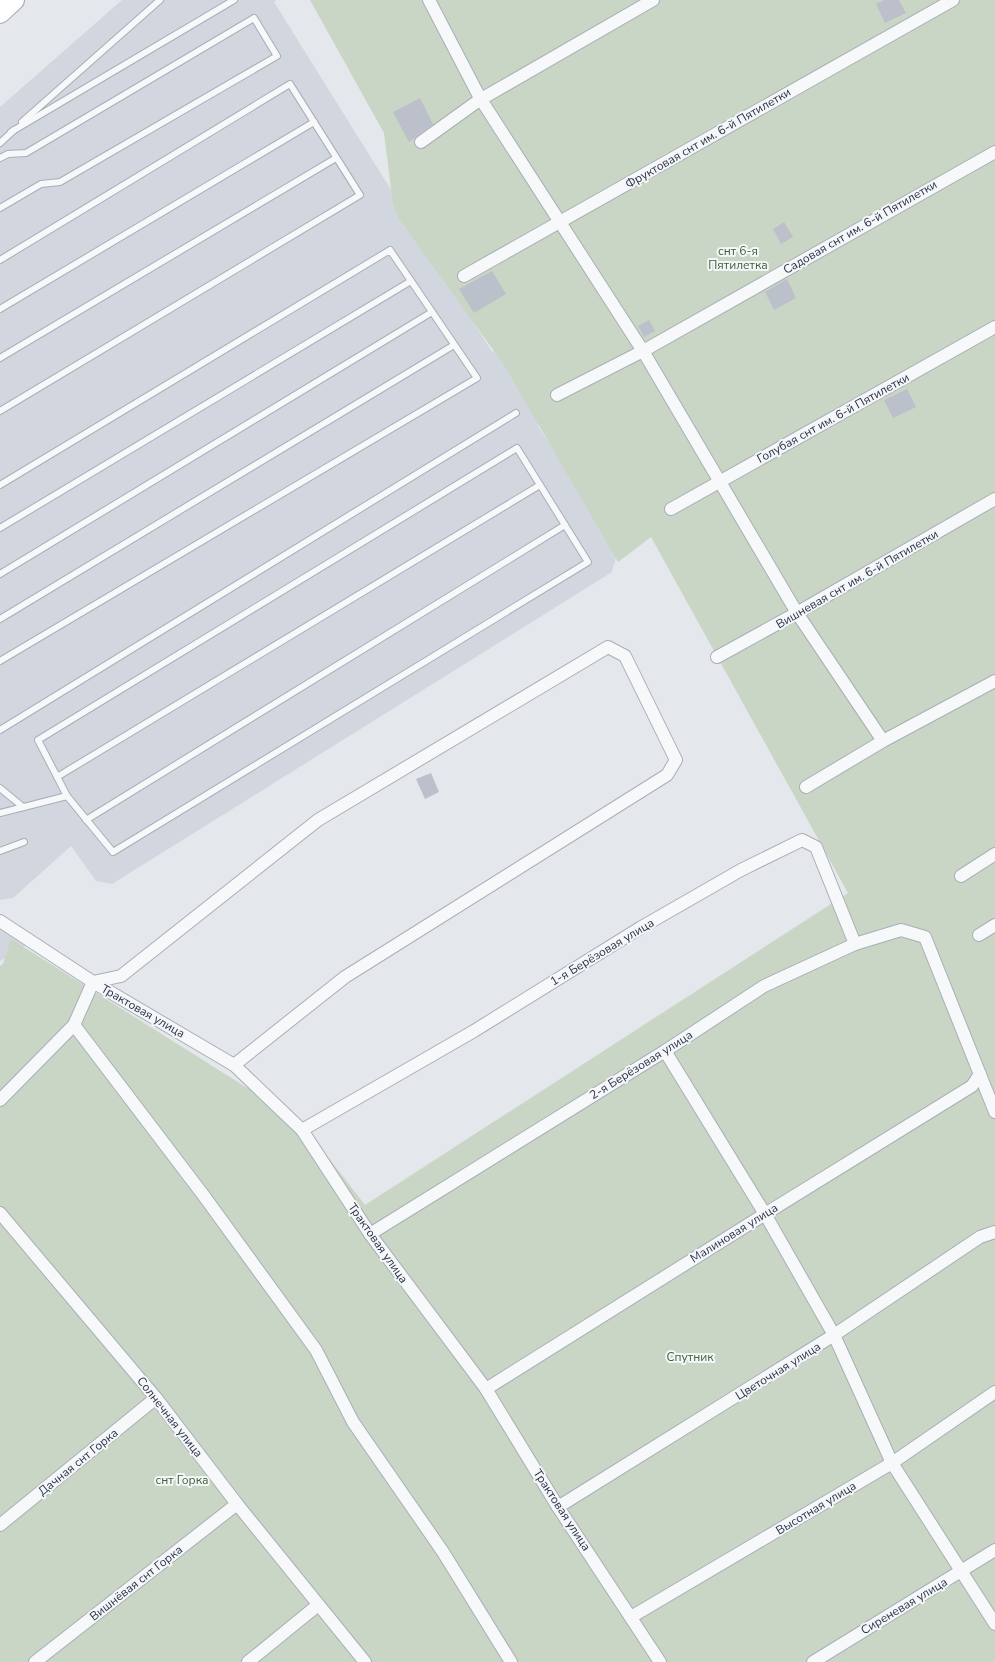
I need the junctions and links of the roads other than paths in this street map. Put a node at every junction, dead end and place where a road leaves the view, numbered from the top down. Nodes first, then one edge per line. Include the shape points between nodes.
1 (160, 0) edge
2 (234, 0) edge
3 (428, 0) edge
4 (653, 0) edge
5 (952, 0) edge
6 (480, 98) junction
7 (314, 122) junction
8 (12, 132) junction
9 (421, 142) dead end
10 (0, 143) edge
11 (995, 152) edge
12 (0, 158) edge
13 (336, 158) junction
14 (0, 208) edge
15 (560, 222) junction
16 (0, 260) edge
17 (464, 276) dead end
18 (411, 281) junction
19 (0, 309) edge
20 (432, 312) junction
21 (995, 327) edge
22 (454, 345) junction
23 (643, 351) junction
24 (0, 358) edge
25 (558, 395) dead end
26 (0, 411) edge
27 (516, 413) dead end
28 (718, 481) junction
29 (0, 485) edge
30 (540, 485) junction
31 (995, 499) edge
32 (671, 509) dead end
33 (565, 525) junction
34 (0, 528) edge
35 (0, 574) edge
36 (797, 613) junction
37 (0, 619) edge
38 (718, 657) dead end
39 (0, 662) edge
40 (995, 681) edge
41 (0, 730) edge
42 (883, 741) junction
43 (57, 777) junction
44 (806, 787) dead end
45 (0, 788) edge
46 (67, 796) junction
47 (23, 807) junction
48 (0, 813) edge
49 (86, 820) junction
50 (24, 842) dead end
51 (0, 851) edge
52 (995, 854) edge
53 (961, 876) dead end
54 (0, 921) edge
55 (995, 925) edge
56 (979, 934) dead end
57 (855, 944) junction
58 (93, 982) junction
59 (74, 1025) junction
60 (664, 1051) junction
61 (234, 1065) junction
62 (980, 1074) junction
63 (0, 1100) edge
64 (995, 1112) edge
65 (302, 1130) junction
66 (0, 1213) edge
67 (764, 1214) junction
68 (995, 1232) edge
69 (370, 1234) junction
70 (834, 1335) junction
71 (486, 1389) junction
72 (995, 1392) edge
73 (156, 1398) junction
74 (892, 1463) junction
75 (237, 1504) junction
76 (558, 1507) junction
77 (0, 1525) edge
78 (995, 1550) edge
79 (962, 1571) junction
80 (318, 1605) junction
81 (631, 1617) junction
82 (995, 1624) edge
83 (35, 1662) edge
84 (248, 1662) edge
85 (365, 1662) edge
86 (511, 1662) edge
87 (660, 1662) edge
88 (813, 1662) edge

1 - 8 lane
2 - 8 lane
3 - 6 street
4 - 6 street
5 - 15 street, Фруктовая снт им. 6-й Пятилетки
6 - 9 street
6 - 15 street
7 - 13 lane
7 - 16 lane via 290,84
7 - 19 lane
8 - 10 lane
11 - 23 street, Садовая снт им. 6-й Пятилетки
12 - 14 lane via 8,154 26,153 254,18 277,56 60,182 42,184
13 - 24 lane
13 - 26 lane via 360,195
15 - 17 street, Фруктовая снт им. 6-й Пятилетки
15 - 23 street
18 - 20 lane
18 - 29 lane via 390,250
18 - 34 lane
20 - 22 lane
20 - 35 lane
21 - 28 street, Голубая снт им. 6-й Пятилетки
22 - 37 lane
22 - 39 lane via 476,378
23 - 25 street, Садовая снт им. 6-й Пятилетки
23 - 28 street
27 - 41 lane
28 - 32 street, Голубая снт им. 6-й Пятилетки
28 - 36 street
30 - 33 lane
30 - 43 lane
30 - 43 lane via 517,448 38,740
31 - 36 street, Вишневая снт им. 6-й Пятилетки
33 - 49 lane
33 - 49 lane via 588,562 113,852
36 - 38 street, Вишневая снт им. 6-й Пятилетки
36 - 42 street
40 - 42 street
42 - 44 street
43 - 46 lane
45 - 47 lane
46 - 47 lane
46 - 49 lane
47 - 48 lane
50 - 51 lane
52 - 53 street
54 - 58 street, Трактовая улица
55 - 56 street
57 - 60 street, 2-я Берёзовая улица via 764,986
57 - 62 street, 2-я Берёзовая улица via 901,930 925,937
57 - 65 street, 1-я Берёзовая улица via 816,847 802,840 741,870 640,928 474,1031
58 - 59 street
58 - 61 street, Трактовая улица
58 - 61 street via 121,976 318,820 608,647 624,656 676,760 666,775 346,977
59 - 63 street
59 - 86 street via 204,1196 316,1350 352,1422 443,1552
60 - 67 street
60 - 69 street, 2-я Берёзовая улица
61 - 65 street, Трактовая улица
62 - 64 street
62 - 67 street, Малиновая улица via 972,1086
65 - 69 street, Трактовая улица
66 - 73 street, Солнечная улица
67 - 70 street
67 - 71 street, Малиновая улица
68 - 70 street, Цветочная улица via 980,1237
69 - 71 street, Трактовая улица
70 - 74 street
70 - 76 street, Цветочная улица
71 - 76 street, Трактовая улица
72 - 74 street, Высотная улица
73 - 75 street, Солнечная улица
73 - 77 street, Дачная снт Горка
74 - 79 street
74 - 81 street, Высотная улица
75 - 80 street, Солнечная улица
75 - 83 street, Вишнёвая снт Горка
76 - 81 street, Трактовая улица
78 - 79 street, Сиреневая улица
79 - 82 street
79 - 88 street, Сиреневая улица
80 - 84 street
80 - 85 street, Солнечная улица
81 - 87 street, Трактовая улица

